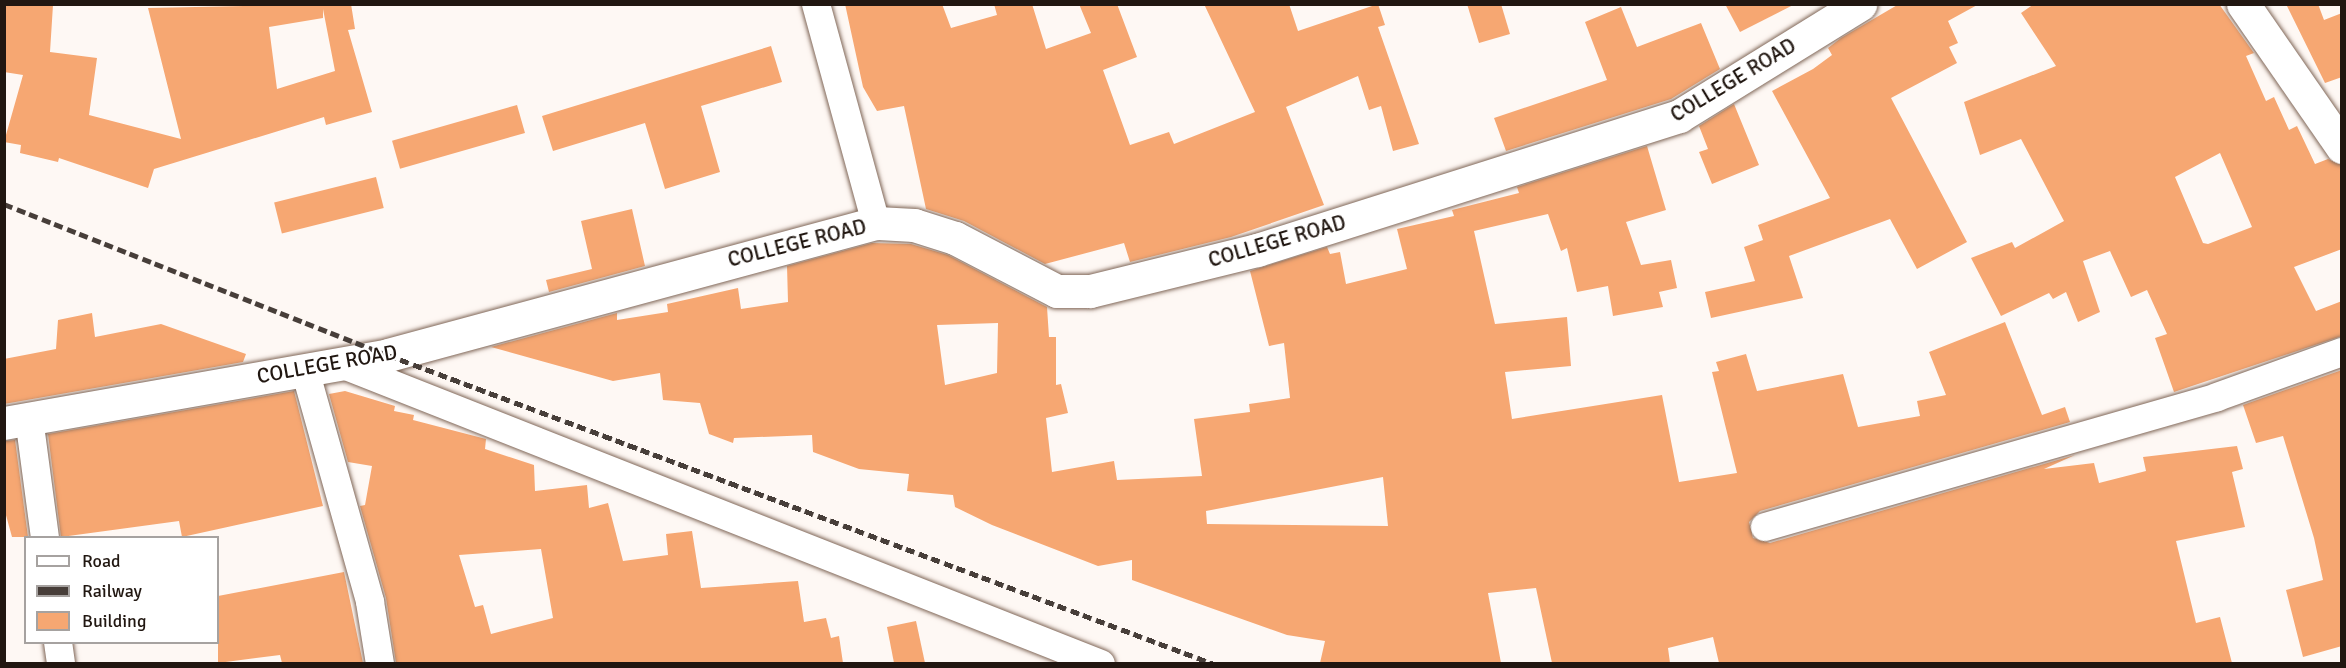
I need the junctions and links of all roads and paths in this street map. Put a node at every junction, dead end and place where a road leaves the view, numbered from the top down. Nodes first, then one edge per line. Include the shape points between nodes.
1 (816, 4) edge
2 (1860, 4) edge
3 (2243, 4) edge
4 (2342, 147) edge
5 (876, 223) junction
6 (2342, 352) edge
7 (341, 364) junction
8 (305, 370) junction
9 (17, 420) edge
10 (1765, 527) dead end
11 (45, 536) edge
12 (58, 644) edge
13 (61, 663) edge
14 (380, 663) edge
15 (1101, 663) edge

1 - 5 street
2 - 5 street, COLLEGE ROAD via 1679,116 1257,250 1090,291 1057,291 955,238 914,225
3 - 4 street
5 - 7 street, COLLEGE ROAD
6 - 10 street via 2217,397
7 - 8 street, COLLEGE ROAD
7 - 15 street
8 - 9 street, COLLEGE ROAD
8 - 14 street via 370,602
9 - 11 street
12 - 13 street

